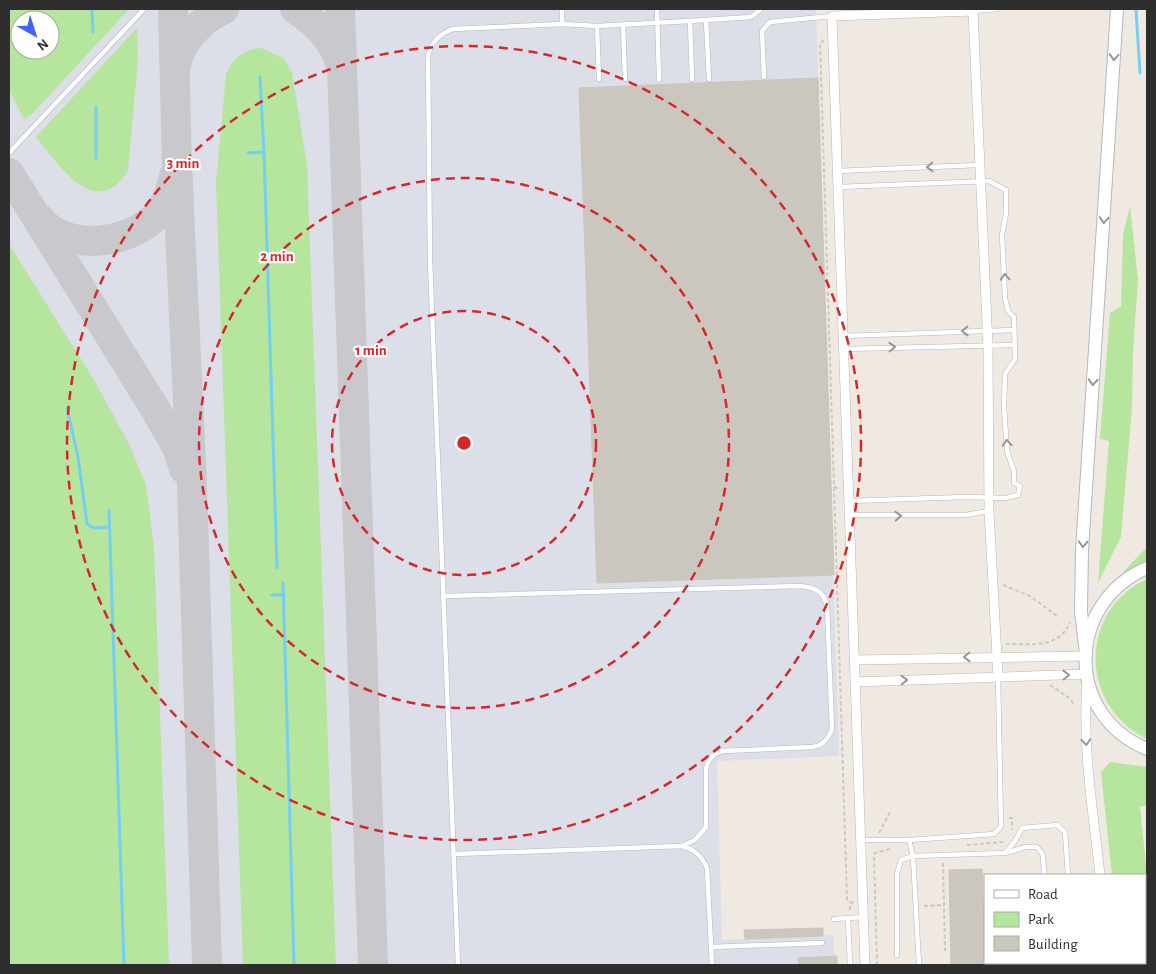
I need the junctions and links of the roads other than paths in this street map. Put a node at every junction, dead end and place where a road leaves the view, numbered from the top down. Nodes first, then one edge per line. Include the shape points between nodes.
1 (144, 9) edge
2 (562, 9) edge
3 (657, 9) edge
4 (761, 9) edge
5 (997, 9) edge
6 (1117, 9) edge
7 (917, 10) edge
8 (973, 10) edge
9 (832, 16) junction
10 (706, 20) junction
11 (690, 21) junction
12 (657, 23) junction
13 (562, 24) junction
14 (623, 25) junction
15 (597, 26) junction
16 (764, 77) dead end
17 (709, 78) dead end
18 (599, 79) dead end
19 (626, 79) dead end
20 (692, 79) dead end
21 (659, 80) dead end
22 (9, 153) edge
23 (978, 165) junction
24 (837, 171) junction
25 (979, 182) junction
26 (838, 187) junction
27 (1014, 330) junction
28 (986, 331) junction
29 (843, 336) junction
30 (1015, 345) junction
31 (988, 346) junction
32 (844, 349) junction
33 (989, 498) junction
34 (849, 502) junction
35 (989, 511) junction
36 (849, 516) junction
37 (1147, 568) edge
38 (444, 596) junction
39 (1086, 655) junction
40 (997, 656) junction
41 (854, 660) junction
42 (1087, 675) junction
43 (998, 676) junction
44 (855, 682) junction
45 (1147, 750) edge
46 (860, 840) junction
47 (909, 840) junction
48 (682, 846) junction
49 (1006, 852) junction
50 (455, 854) junction
51 (913, 856) junction
52 (1044, 874) edge
53 (1068, 874) edge
54 (1100, 874) edge
55 (863, 917) junction
56 (834, 918) dead end
57 (848, 918) junction
58 (822, 943) dead end
59 (712, 946) junction
60 (897, 955) dead end
61 (458, 965) edge
62 (712, 965) edge
63 (850, 965) edge
64 (865, 965) edge
65 (919, 965) edge

1 - 22 lane
2 - 13 lane
3 - 12 lane
4 - 10 lane via 751,16
5 - 8 lane
6 -> 39 street via 1082,550 1081,612
7 - 8 street
7 - 9 street
8 - 23 street
9 - 16 lane via 770,22 765,26 762,31
9 - 24 street
10 - 11 lane
10 - 17 lane
11 - 12 lane
11 - 20 lane
12 - 14 lane
12 - 21 lane
13 - 15 lane
13 - 38 lane via 453,29 444,32 430,46 430,261
14 - 15 lane
14 - 19 lane
15 - 18 lane
23 -> 24 lane
23 - 25 street
24 - 26 street
25 - 26 lane
27 -> 25 lane via 1014,318 1006,306 1002,235 1006,190 994,182
25 - 28 street
26 - 29 street
27 - 28 lane
27 - 30 lane
28 -> 29 lane
28 - 31 street
29 - 32 street
30 - 31 lane
33 -> 30 lane via 1015,497 1020,492 1020,486 1014,483 1004,407 1004,374 1015,360
32 -> 31 lane
31 - 33 street
32 - 34 street
33 - 34 lane
33 - 35 street
34 - 36 street
36 -> 35 lane via 966,515
35 - 40 street
36 - 41 street
37 - 39 street via 1123,582 1105,600 1092,625
38 - 48 lane via 800,586 815,588 821,593 827,606 832,729 829,735 819,746 813,747 715,754 707,762 706,769 706,827 701,836
38 - 50 lane
39 - 40 street
39 - 42 street
40 -> 41 street
40 - 43 street
41 - 44 street
43 -> 42 street
42 - 45 street via 1096,703 1108,721
42 -> 54 street via 1086,746
44 -> 43 street
43 - 47 lane via 1001,826 994,834
44 - 46 street
46 - 47 lane
46 - 55 street
47 - 51 lane
48 - 50 lane
48 - 59 lane via 697,853 707,868
49 - 51 lane
49 - 52 lane via 1037,847 1043,855
49 - 53 lane via 1022,828 1058,825 1065,832
50 - 61 lane
51 - 60 lane via 901,860 898,865
51 - 65 lane
55 - 57 lane
55 - 64 street
56 - 57 lane
57 - 63 lane
58 - 59 lane
59 - 62 lane

